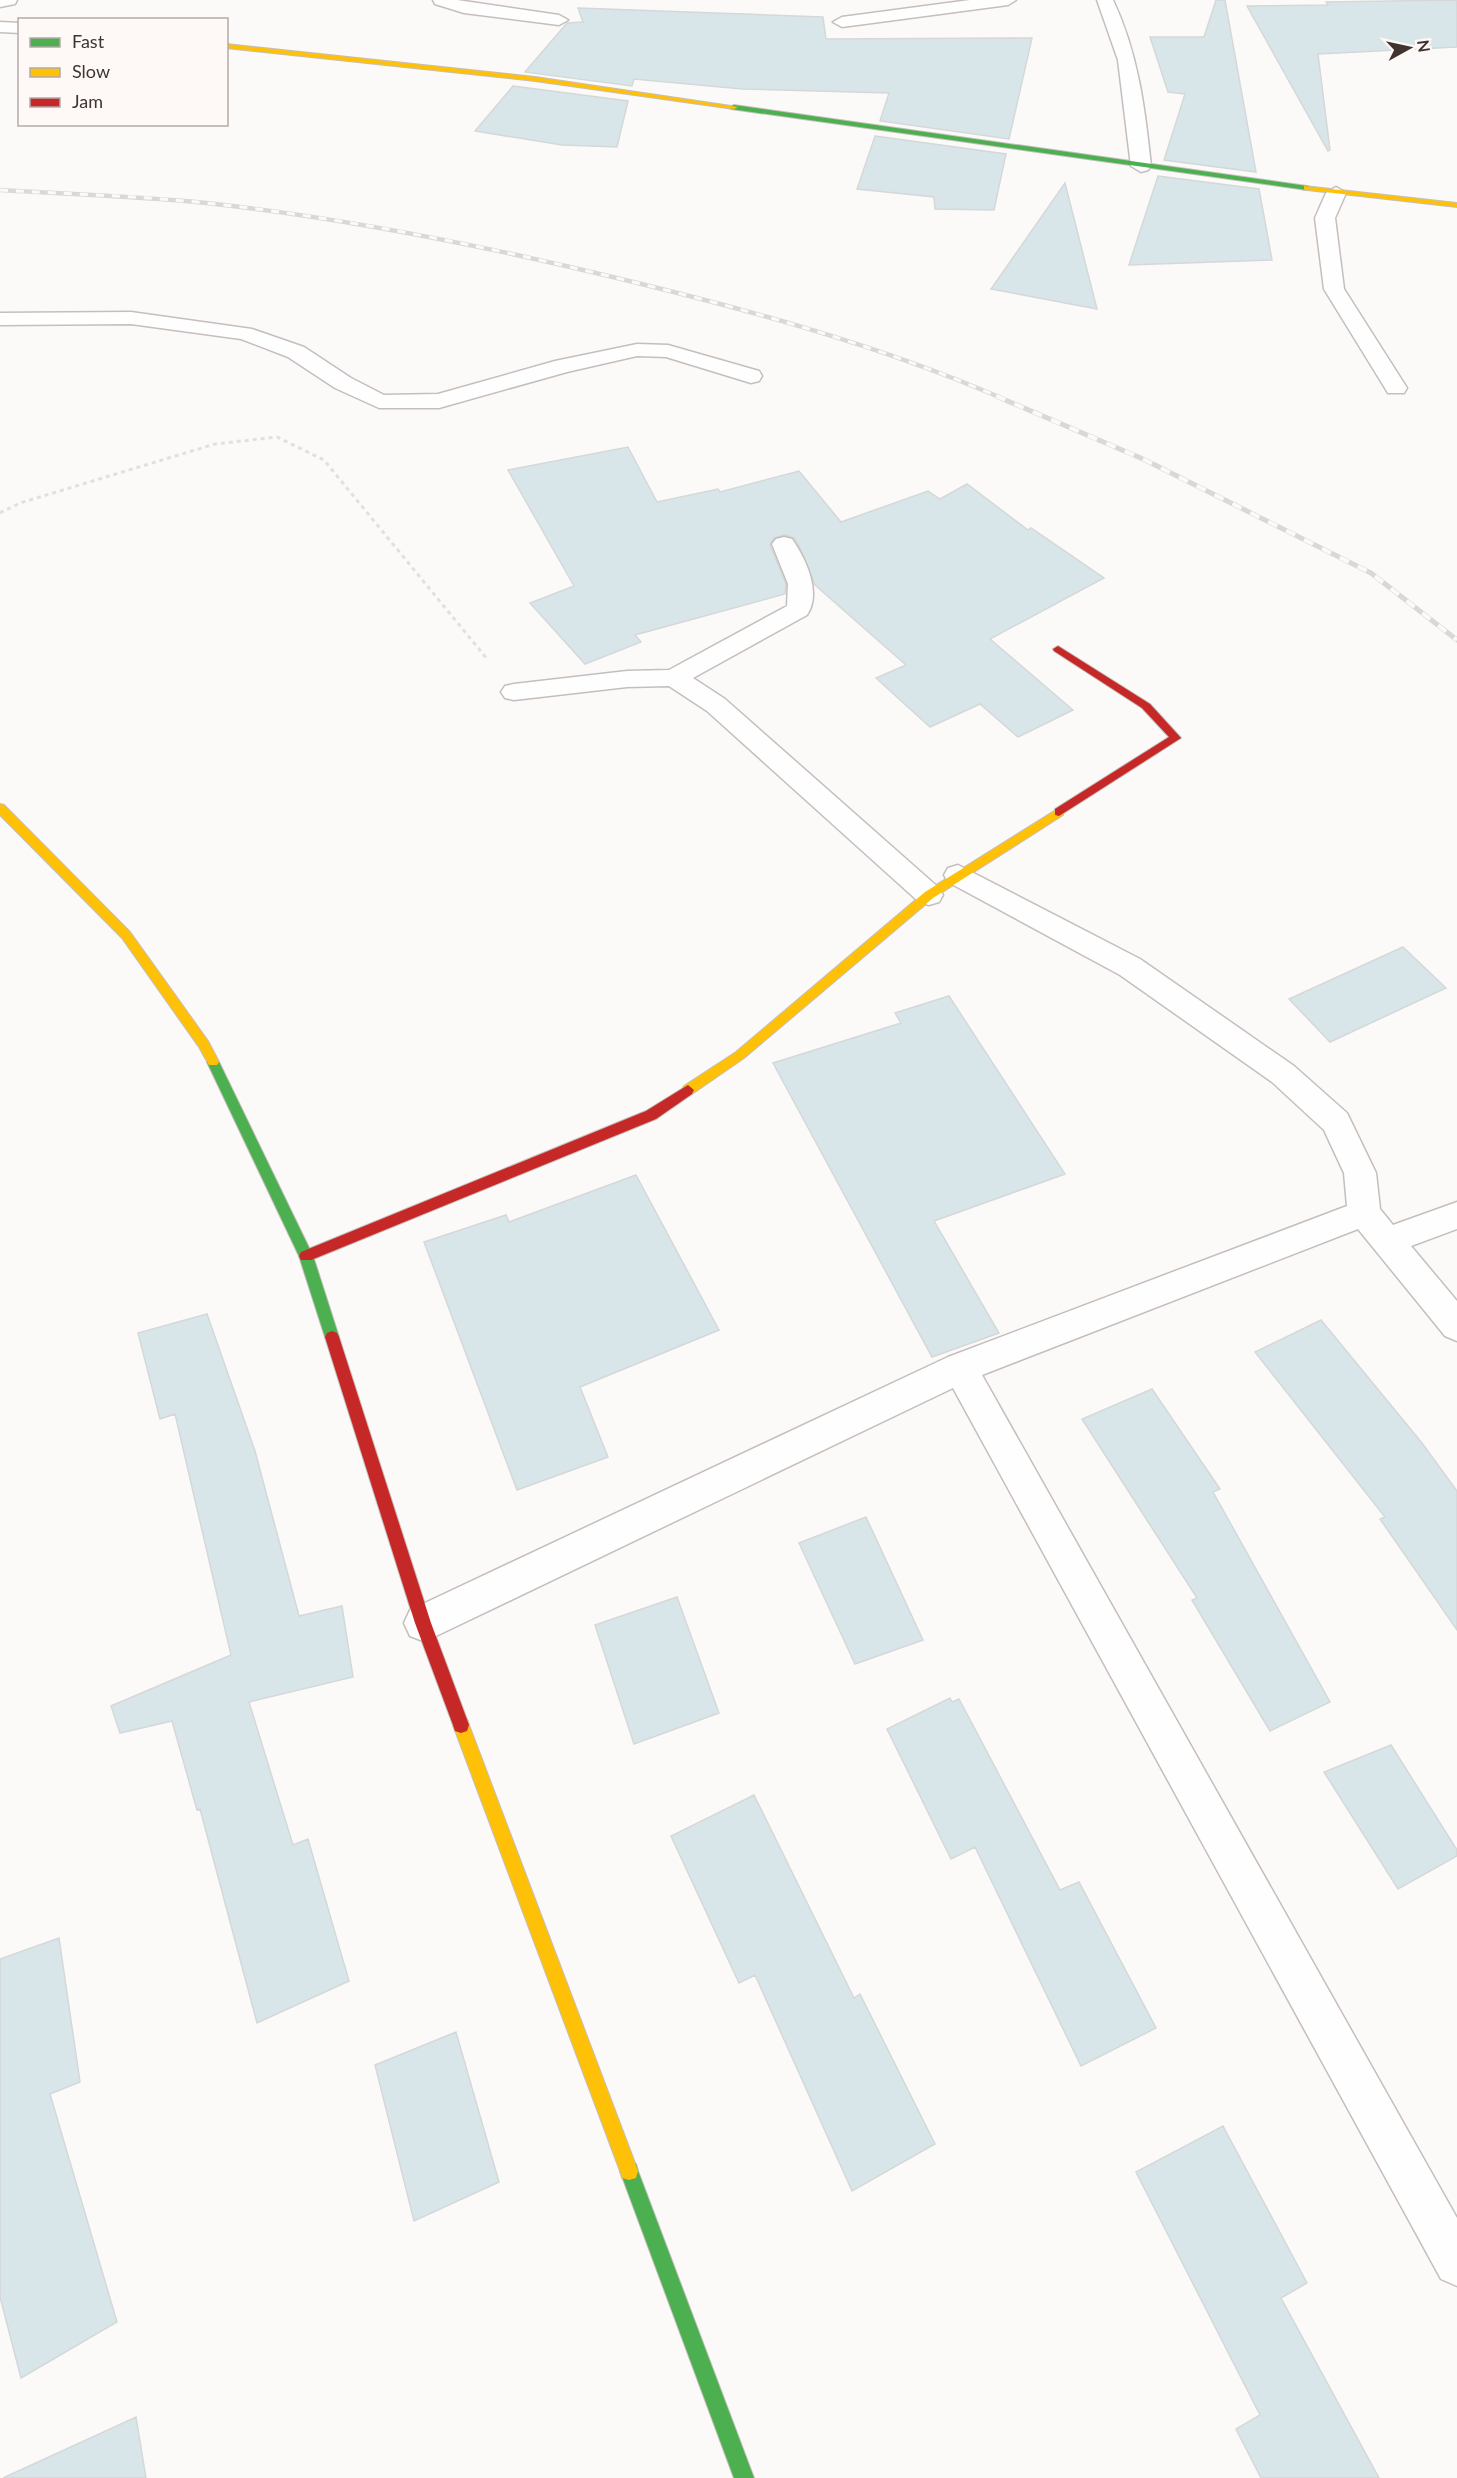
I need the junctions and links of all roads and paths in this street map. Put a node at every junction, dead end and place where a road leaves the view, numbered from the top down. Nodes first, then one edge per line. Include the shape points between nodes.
1 (9, 0) edge
2 (441, 0) edge
3 (1008, 0) edge
4 (1106, 0) edge
5 (0, 2) edge
6 (559, 20) dead end
7 (842, 22) dead end
8 (0, 27) edge
9 (18, 28) edge
10 (228, 46) edge
11 (1141, 166) junction
12 (1336, 193) junction
13 (1457, 205) edge
14 (0, 319) edge
15 (752, 376) dead end
16 (1396, 388) dead end
17 (0, 513) edge
18 (784, 544) dead end
19 (1058, 649) dead end
20 (674, 678) junction
21 (514, 692) joint
22 (0, 808) edge
23 (958, 875) junction
24 (929, 895) junction
25 (1364, 1213) junction
26 (1457, 1215) edge
27 (1387, 1241) junction
28 (306, 1256) junction
29 (1457, 1326) edge
30 (960, 1368) junction
31 (423, 1623) junction
32 (1457, 2263) edge
33 (744, 2478) edge

1 - 5 street
2 - 6 street via 465,8
3 - 7 street
4 - 11 street via 1133,82
8 - 9 street
10 - 11 street via 731,106
11 - 12 street
12 - 13 street
12 - 16 street via 1324,218 1334,289
14 - 15 street via 131,318 245,333 296,352 379,401 407,404 439,401 637,350 668,351
17 - 21 path via 20,503 215,444 277,437 324,460
18 - 20 street via 803,596 798,610
19 - 23 street via 1146,706 1176,738
20 - 21 street via 627,679
20 - 24 street via 716,705
22 - 28 street via 126,935 204,1044
23 - 24 street
23 - 25 street via 1130,967 1283,1074 1336,1122 1360,1173
24 - 28 street via 740,1055 651,1115
25 - 27 street
25 - 30 street
26 - 27 street
27 - 29 street
28 - 31 street
30 - 31 street
30 - 32 street
31 - 33 street

